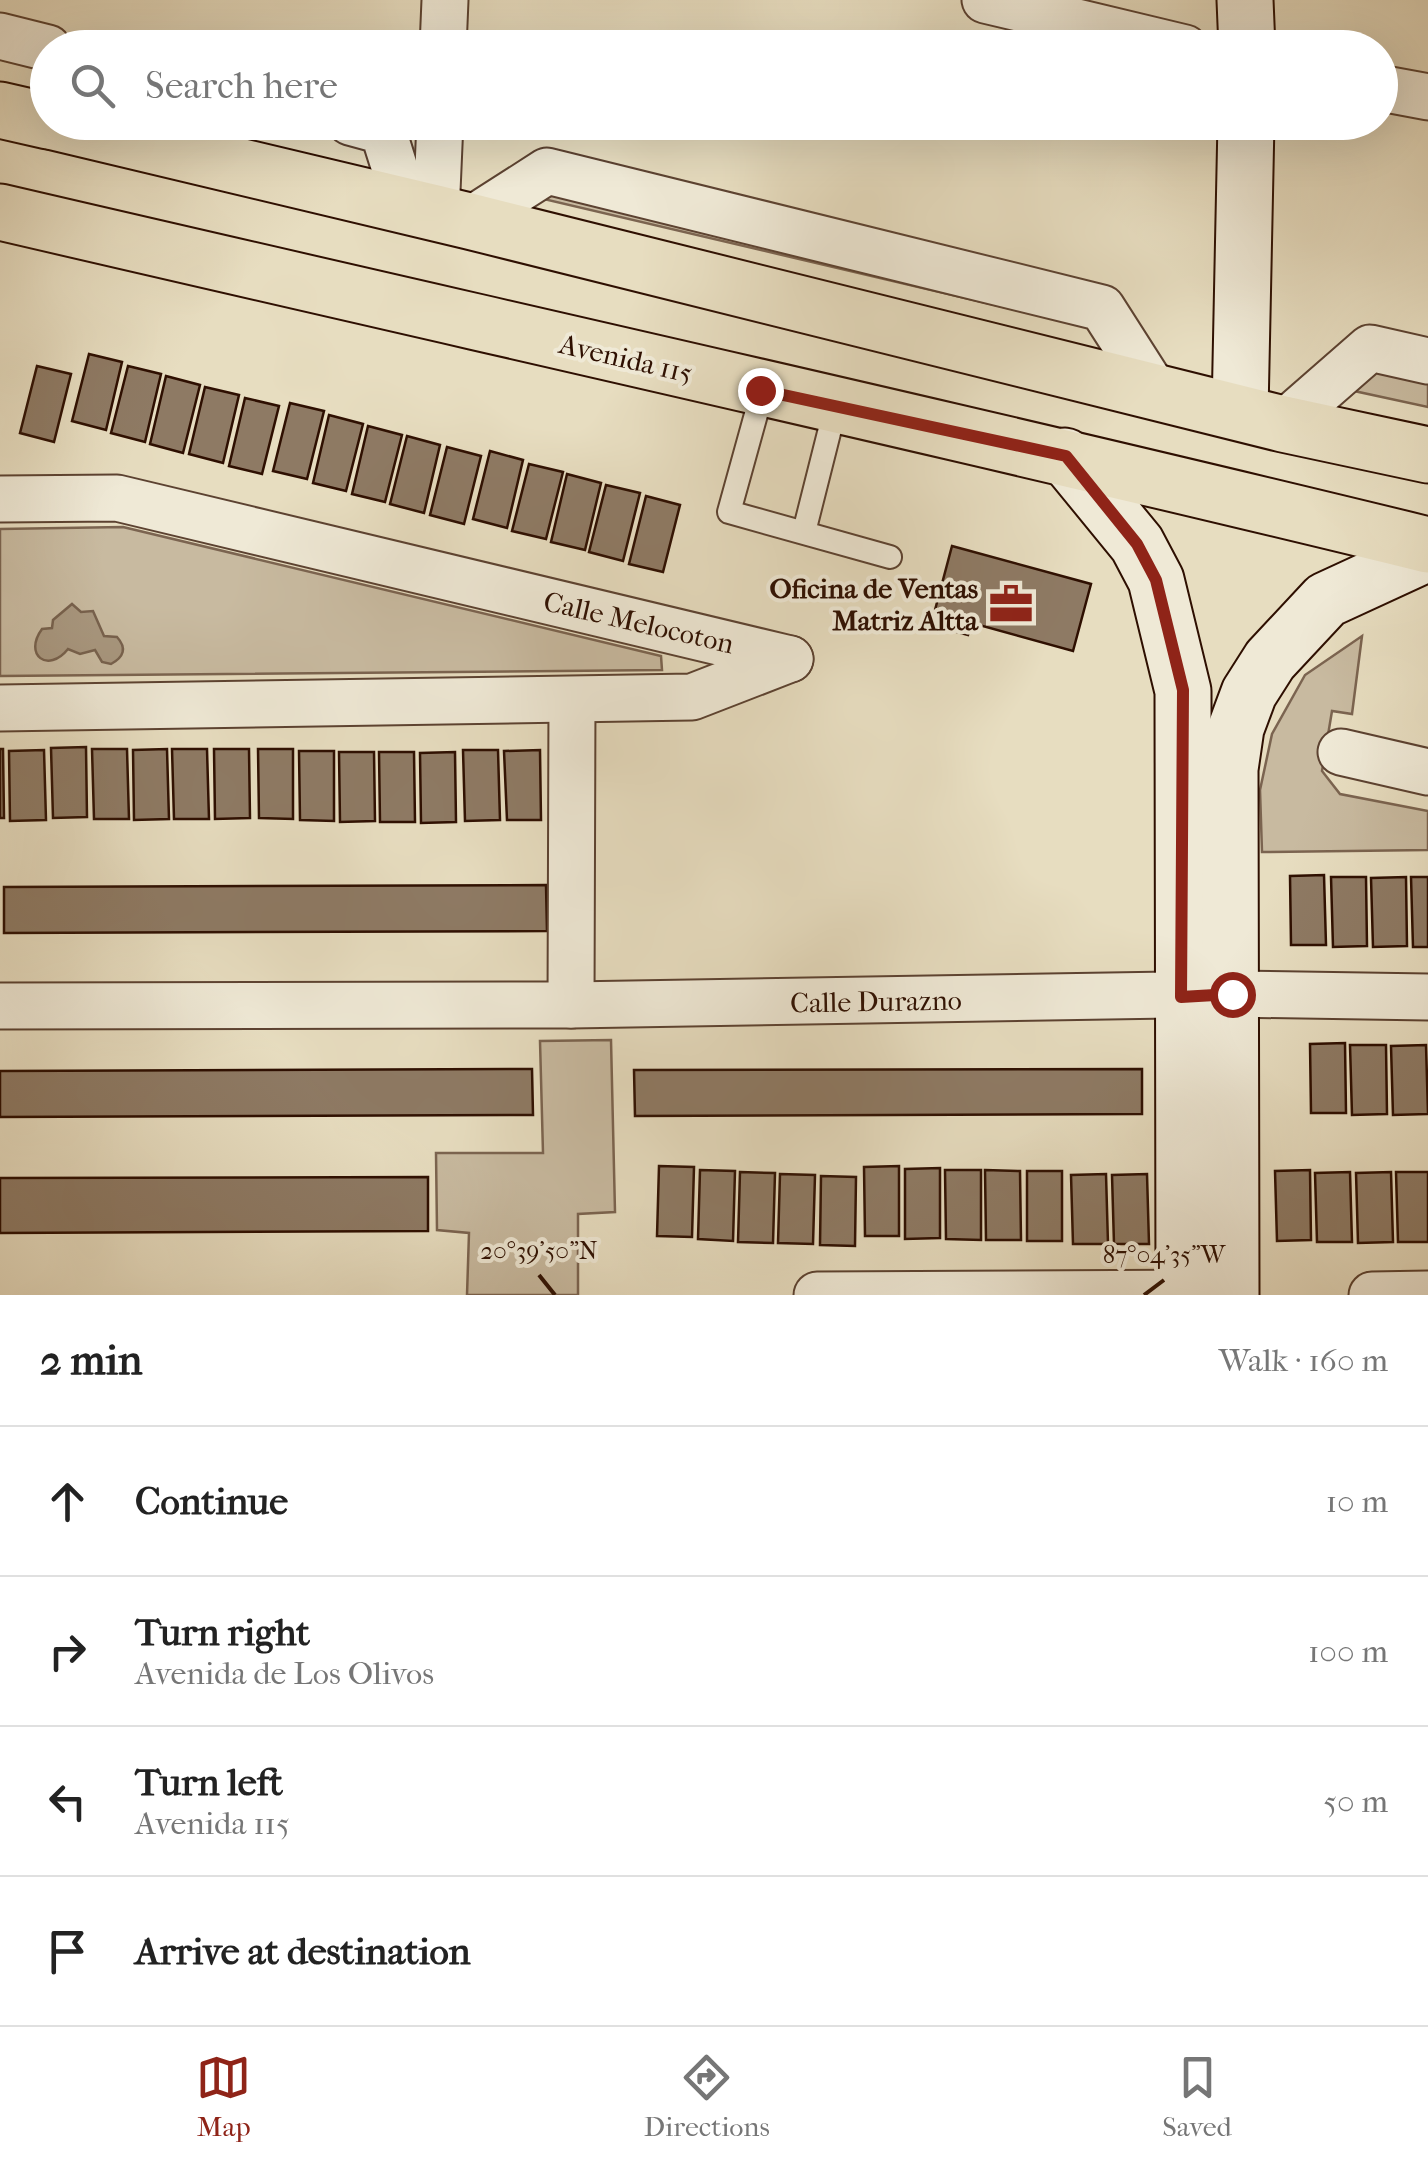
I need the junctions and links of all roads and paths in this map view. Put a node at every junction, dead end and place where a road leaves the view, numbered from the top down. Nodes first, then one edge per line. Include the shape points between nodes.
1 (445, 0) edge
2 (985, 0) edge
3 (1245, 0) edge
4 (444, 30) edge
5 (1110, 30) edge
6 (1246, 30) edge
7 (0, 36) edge
8 (30, 44) edge
9 (1398, 91) edge
10 (1428, 97) edge
11 (0, 110) edge
12 (30, 117) edge
13 (127, 140) edge
14 (390, 140) edge
15 (440, 140) edge
16 (1247, 140) edge
17 (0, 212) edge
18 (438, 214) junction
19 (1428, 361) edge
20 (760, 400) dead end
21 (836, 405) junction
22 (1262, 418) junction
23 (1066, 456) junction
24 (1428, 456) edge
25 (0, 499) edge
26 (804, 532) junction
27 (1428, 549) edge
28 (890, 557) dead end
29 (1183, 690) junction
30 (1249, 693) junction
31 (572, 701) junction
32 (0, 708) edge
33 (1341, 752) dead end
34 (1428, 772) edge
35 (1224, 995) junction
36 (1428, 997) edge
37 (571, 1005) junction
38 (0, 1006) edge
39 (1204, 1294) edge
40 (1428, 1294) edge
41 (817, 1295) edge
42 (1372, 1295) edge

1 - 4 street
2 - 5 street
3 - 6 street
7 - 8 street
9 - 10 street
11 - 12 main road
13 - 18 main road
14 - 18 street
15 - 18 street
16 - 22 street
17 - 21 main road, Avenida 115
18 - 22 main road
19 - 22 street via 1370,348
20 - 26 lane via 729,512
21 - 23 main road, Avenida 115
21 - 26 lane
22 - 24 main road
23 - 27 main road, Avenida 115
23 - 29 street via 1137,544 1156,580
25 - 31 street, Calle Melocoton via 118,498 790,659 692,698
26 - 28 lane
27 - 30 street via 1326,600
29 - 30 street
29 - 35 street
30 - 35 street via 1230,769
31 - 32 street, Calle Melocoton
31 - 37 street
33 - 34 street
35 - 36 street, Calle Durazno
35 - 37 street, Calle Durazno
35 - 39 street
37 - 38 street, Calle Durazno
39 - 41 street
40 - 42 street

